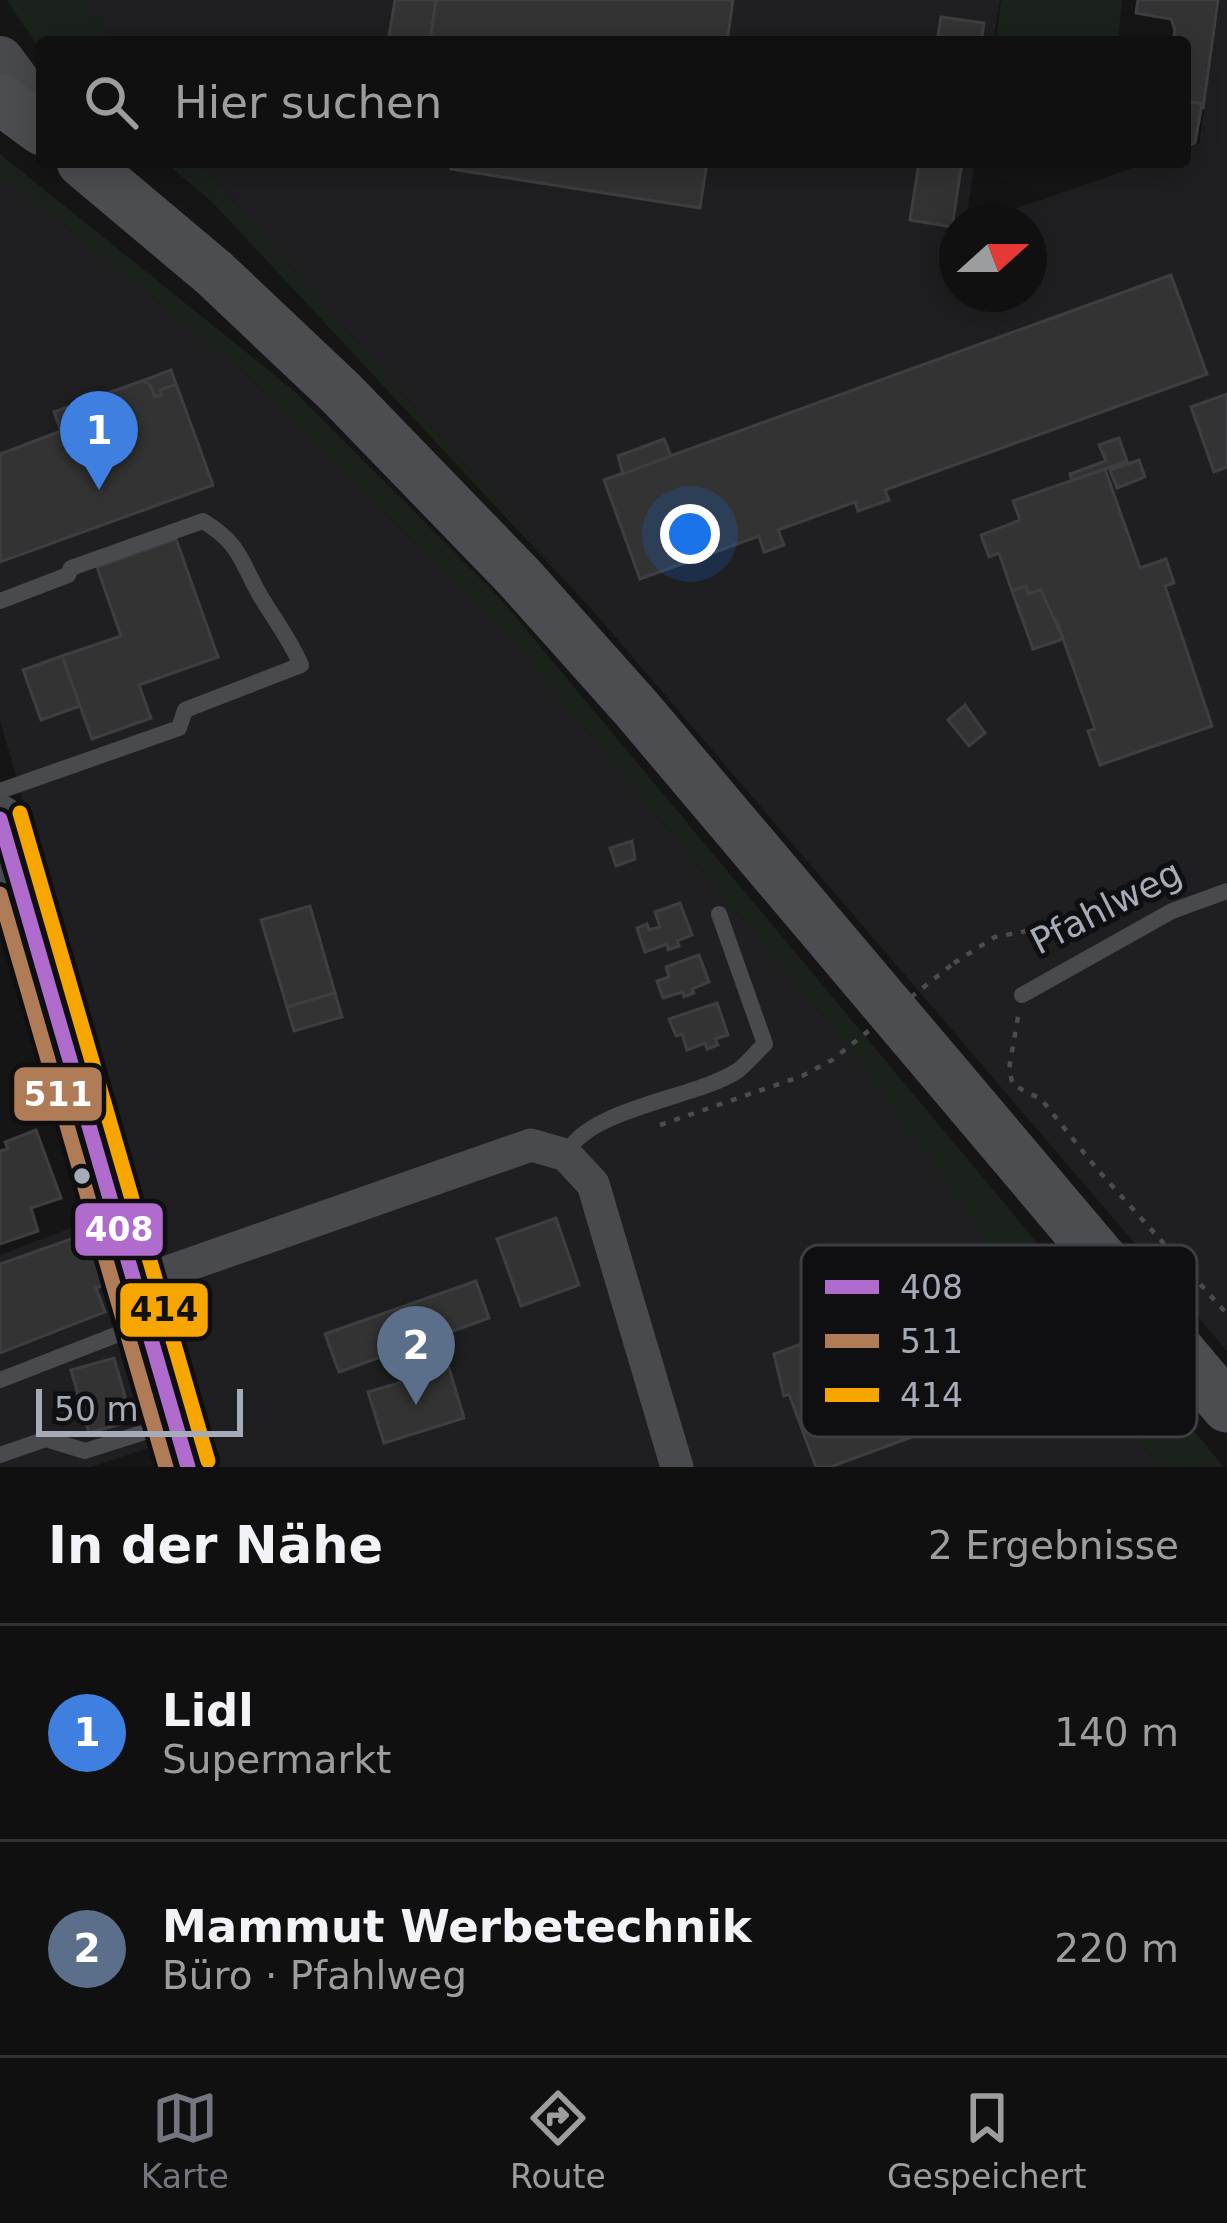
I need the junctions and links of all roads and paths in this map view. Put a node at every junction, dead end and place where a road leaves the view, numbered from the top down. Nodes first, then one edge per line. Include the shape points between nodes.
1 (0, 60) edge
2 (0, 99) edge
3 (36, 109) edge
4 (36, 126) edge
5 (89, 168) edge
6 (0, 602) edge
7 (0, 791) edge
8 (0, 819) edge
9 (1227, 891) edge
10 (1172, 910) junction
11 (719, 914) dead end
12 (1022, 995) joint
13 (660, 1124) dead end
14 (566, 1155) junction
15 (1090, 1245) edge
16 (1165, 1245) edge
17 (1197, 1281) edge
18 (139, 1304) junction
19 (1227, 1314) edge
20 (1197, 1372) edge
21 (0, 1380) edge
22 (1227, 1407) edge
23 (181, 1445) edge
24 (0, 1454) edge
25 (676, 1467) edge

1 - 3 main road
2 - 4 main road
5 - 15 main road via 341,393 519,577
6 - 7 lane via 203,521 239,548 301,665 185,710 179,728
8 - 18 main road
9 - 10 lane, Pfahlweg
10 - 12 lane, Pfahlweg
10 - 13 path, bridge via 995,938 832,1060
11 - 14 lane via 765,1044 735,1072 617,1116 572,1142
12 - 16 path via 1013,1085 1041,1100
14 - 18 street via 531,1145
14 - 25 street via 593,1184
17 - 19 path
18 - 21 lane
18 - 23 main road
20 - 22 main road
23 - 24 lane via 85,1451 46,1439

